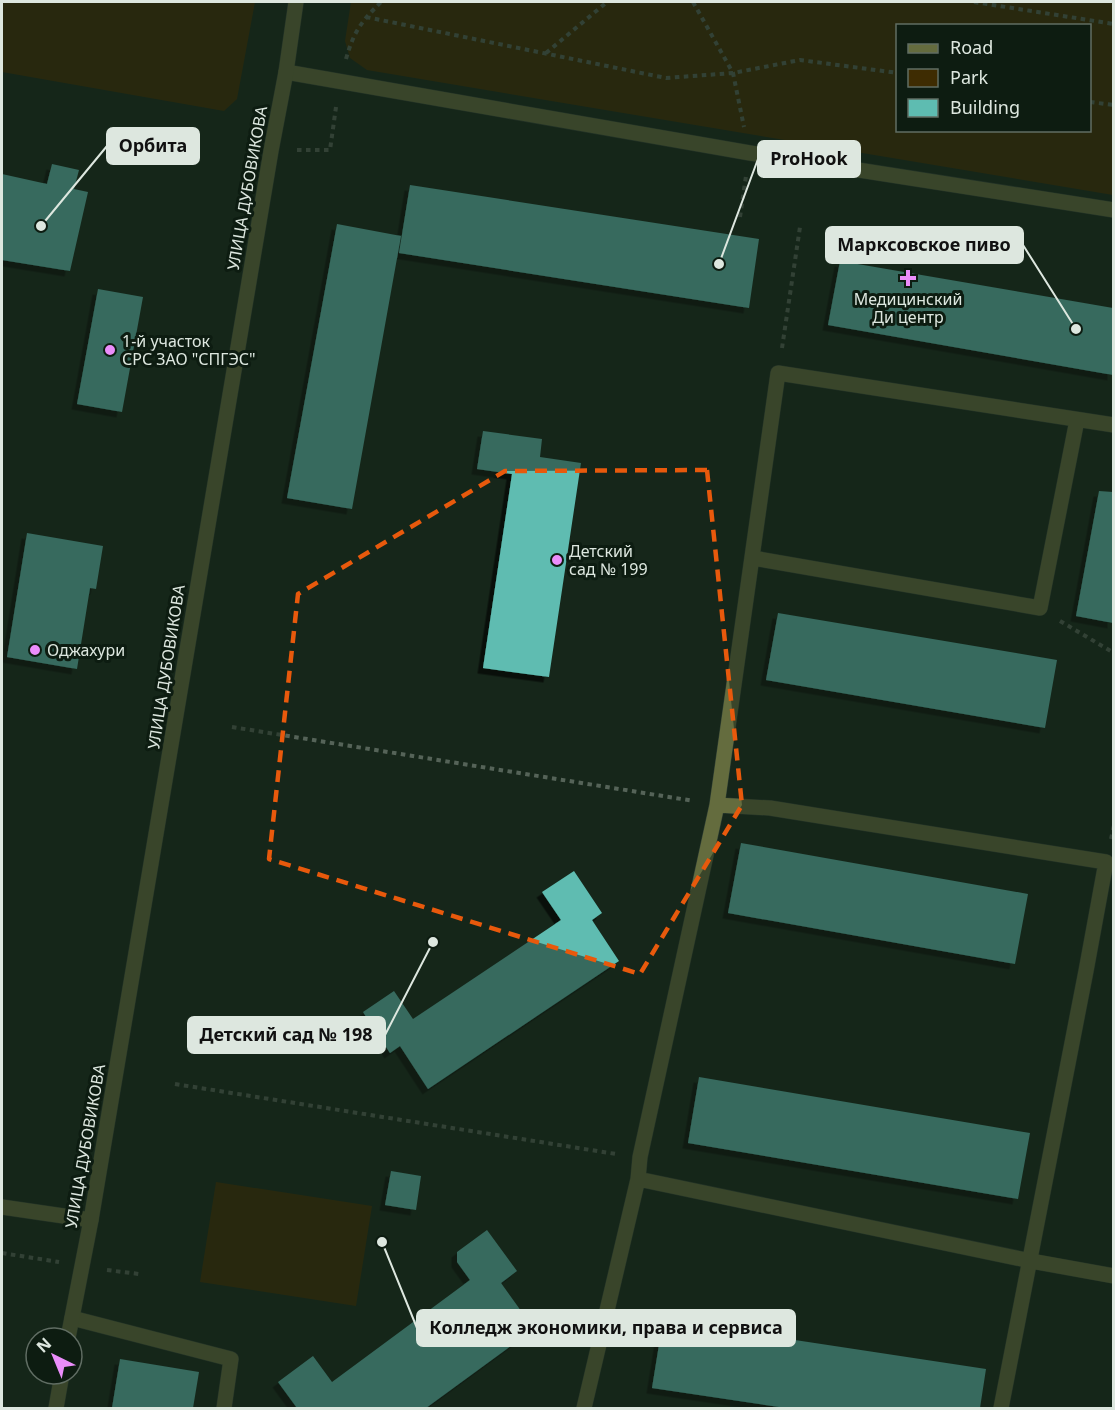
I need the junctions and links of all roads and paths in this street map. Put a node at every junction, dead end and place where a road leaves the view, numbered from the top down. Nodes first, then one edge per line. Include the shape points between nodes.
1 (296, 2) edge
2 (381, 2) edge
3 (607, 2) edge
4 (693, 2) edge
5 (974, 2) edge
6 (366, 17) junction
7 (1113, 24) edge
8 (545, 53) junction
9 (286, 72) junction
10 (733, 73) junction
11 (896, 73) edge
12 (339, 81) junction
13 (1091, 102) edge
14 (1113, 105) edge
15 (271, 151) junction
16 (750, 153) junction
17 (1113, 210) edge
18 (740, 217) dead end
19 (800, 227) dead end
20 (778, 373) junction
21 (1077, 420) junction
22 (1113, 425) edge
23 (753, 558) junction
24 (1040, 608) junction
25 (1113, 653) edge
26 (232, 727) dead end
27 (717, 805) junction
28 (1108, 885) edge
29 (175, 1084) dead end
30 (640, 1157) junction
31 (638, 1179) junction
32 (2, 1207) edge
33 (91, 1220) junction
34 (1031, 1261) junction
35 (1113, 1276) edge
36 (72, 1318) junction
37 (70, 1326) edge
38 (60, 1386) edge
39 (56, 1408) edge
40 (224, 1408) edge
41 (584, 1408) edge
42 (1001, 1408) edge

1 - 9 street, УЛИЦА ДУБОВИКОВА
2 - 6 path
3 - 8 path
4 - 10 path
5 - 7 path
6 - 8 path
6 - 12 path via 353,37
8 - 10 path via 666,78
9 - 12 street
9 - 15 street, УЛИЦА ДУБОВИКОВА
10 - 11 path via 800,60
10 - 16 path
12 - 15 path via 330,150
12 - 16 street
13 - 14 path
15 - 33 street, УЛИЦА ДУБОВИКОВА
16 - 17 street
16 - 18 path
19 - 20 path
20 - 21 street
20 - 23 street
21 - 22 street
21 - 24 street
23 - 24 street
23 - 27 street
24 - 25 path
26 - 27 path
27 - 28 street via 770,808 1106,862
27 - 30 street
28 - 34 street via 1084,982
29 - 30 path
30 - 31 street
31 - 34 street
31 - 41 street
32 - 33 street
33 - 36 street, УЛИЦА ДУБОВИКОВА
34 - 35 street
34 - 42 street
36 - 37 street, УЛИЦА ДУБОВИКОВА
36 - 40 street via 231,1359
38 - 39 street

